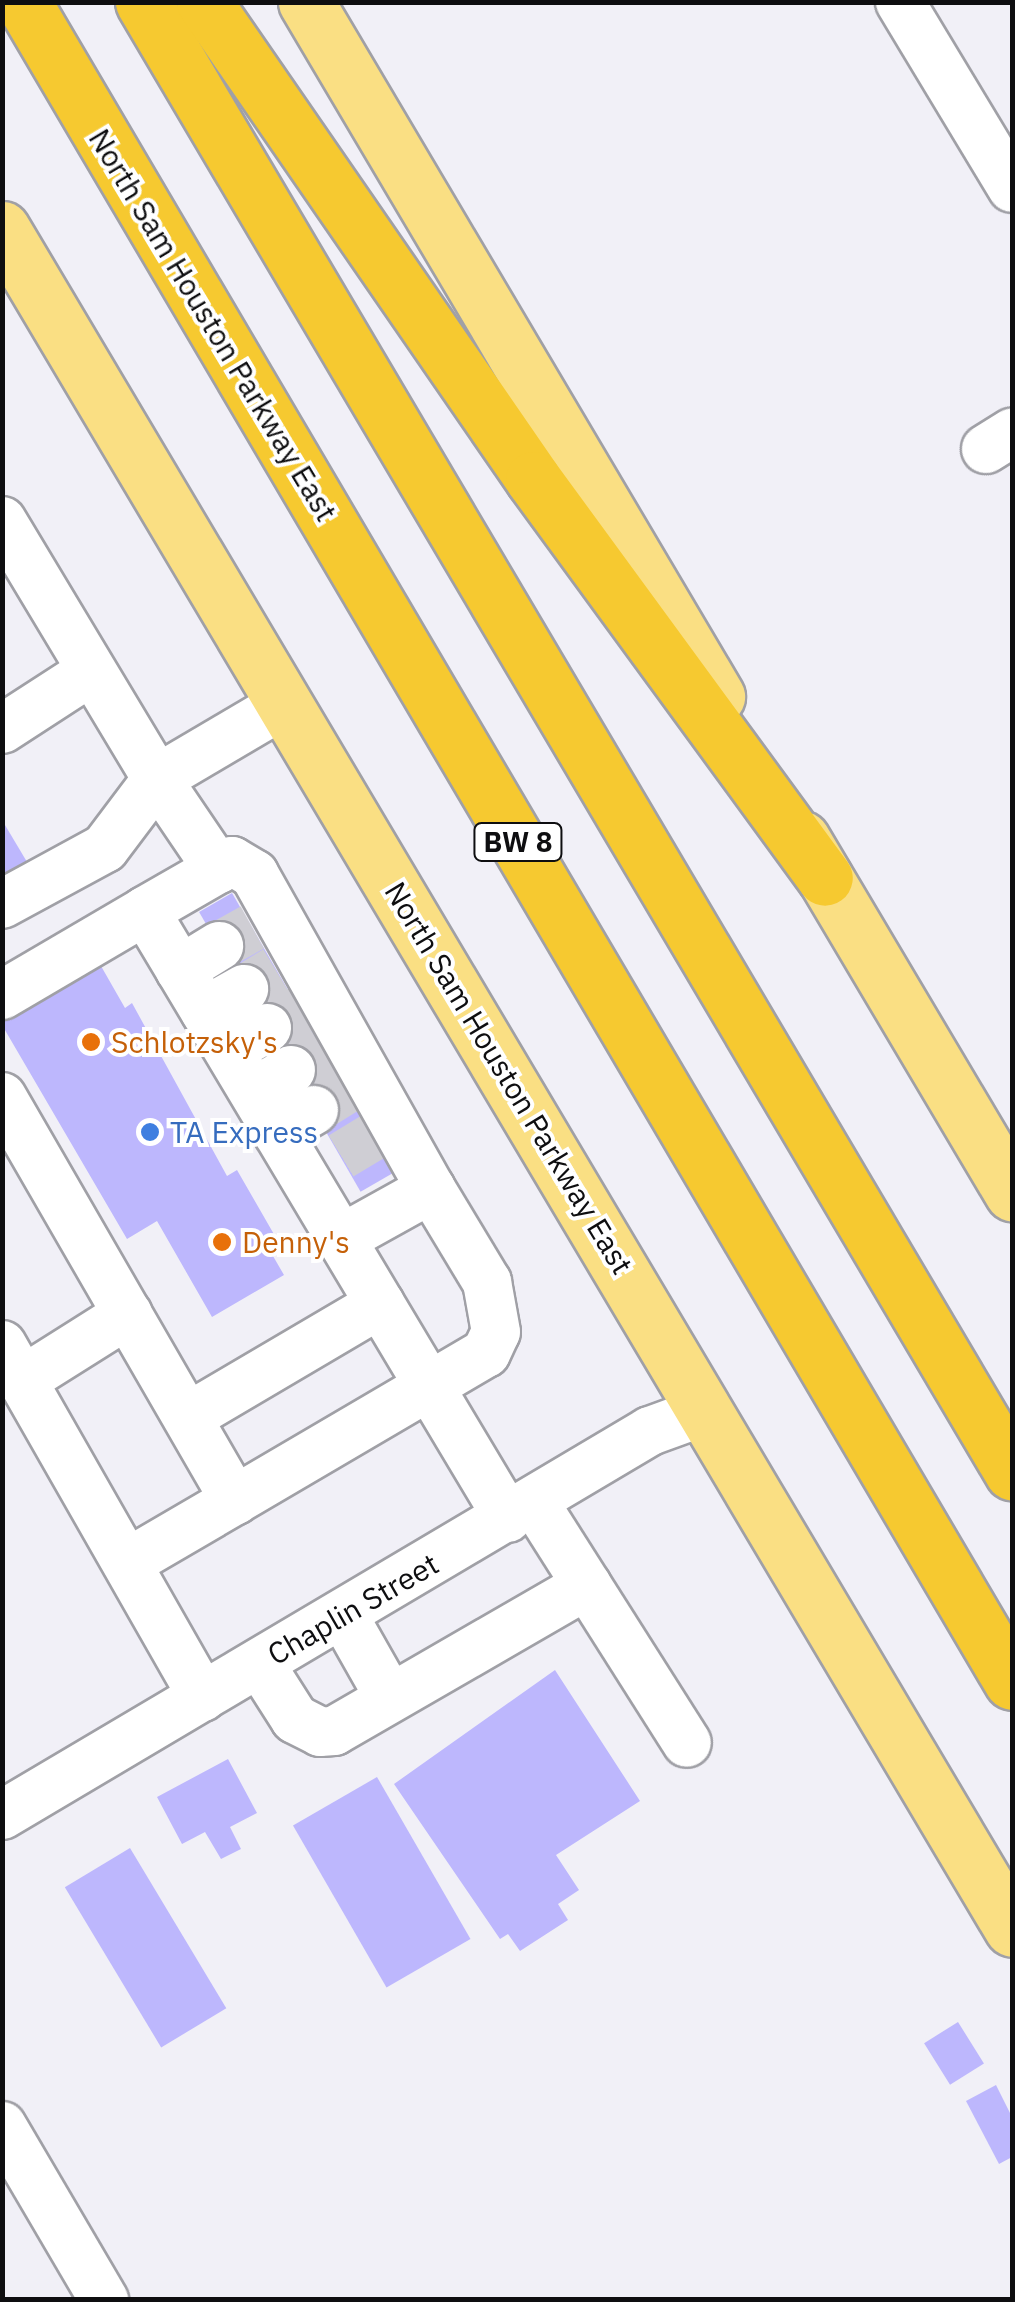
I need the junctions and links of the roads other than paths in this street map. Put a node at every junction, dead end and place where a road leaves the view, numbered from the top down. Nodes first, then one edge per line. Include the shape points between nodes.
1 (23, 2) edge
2 (143, 2) edge
3 (204, 2) edge
4 (306, 2) edge
5 (900, 2) edge
6 (1012, 188) edge
7 (2, 229) edge
8 (10, 549) edge
9 (90, 672) junction
10 (286, 703) junction
11 (2, 729) edge
12 (157, 778) junction
13 (218, 868) junction
14 (825, 878) junction
15 (2, 904) edge
16 (145, 911) junction
17 (232, 939) junction
18 (2, 994) edge
19 (291, 1042) junction
20 (2, 1097) edge
21 (353, 1149) junction
22 (430, 1189) junction
23 (1012, 1193) edge
24 (341, 1239) junction
25 (380, 1304) junction
26 (128, 1314) junction
27 (13, 1362) edge
28 (429, 1386) junction
29 (706, 1411) junction
30 (188, 1418) junction
31 (1012, 1472) edge
32 (235, 1500) junction
33 (521, 1510) junction
34 (127, 1564) junction
35 (587, 1585) junction
36 (343, 1616) junction
37 (260, 1664) junction
38 (1012, 1682) edge
39 (203, 1697) junction
40 (390, 1698) junction
41 (687, 1743) dead end
42 (2, 1815) edge
43 (1012, 1928) edge
44 (2, 2126) edge
45 (104, 2300) edge

1 - 38 highway, North Sam Houston Parkway East / BW 8
2 - 31 highway
3 - 14 highway via 532,478
4 - 14 main road
5 - 6 street
7 - 10 main road, North Sam Houston Parkway East
8 - 9 street
9 - 11 street
9 - 12 street
10 - 12 street
10 - 29 main road, North Sam Houston Parkway East
12 - 13 street
12 - 15 street via 104,848
13 - 16 street
13 - 17 street via 242,863
14 - 23 main road
16 - 17 street
16 - 18 street
17 - 19 street
17 - 19 street
19 - 21 street
19 - 21 street
20 - 26 street
21 - 22 street
21 - 24 street
22 - 24 street
22 - 28 street via 487,1282 496,1332 486,1353
24 - 25 street
25 - 28 street
25 - 30 street
26 - 27 street
26 - 30 street
27 - 34 street
28 - 32 street
28 - 33 street
29 - 33 street, Chaplin Street via 650,1431
29 - 43 main road, North Sam Houston Parkway East
30 - 32 street
32 - 34 street
33 - 35 street
33 - 36 street, Chaplin Street
34 - 39 street
35 - 40 street
35 - 41 street
36 - 37 street, Chaplin Street
36 - 40 street
37 - 39 street, Chaplin Street
37 - 40 street via 295,1718 320,1732
39 - 42 street, Chaplin Street
44 - 45 street

